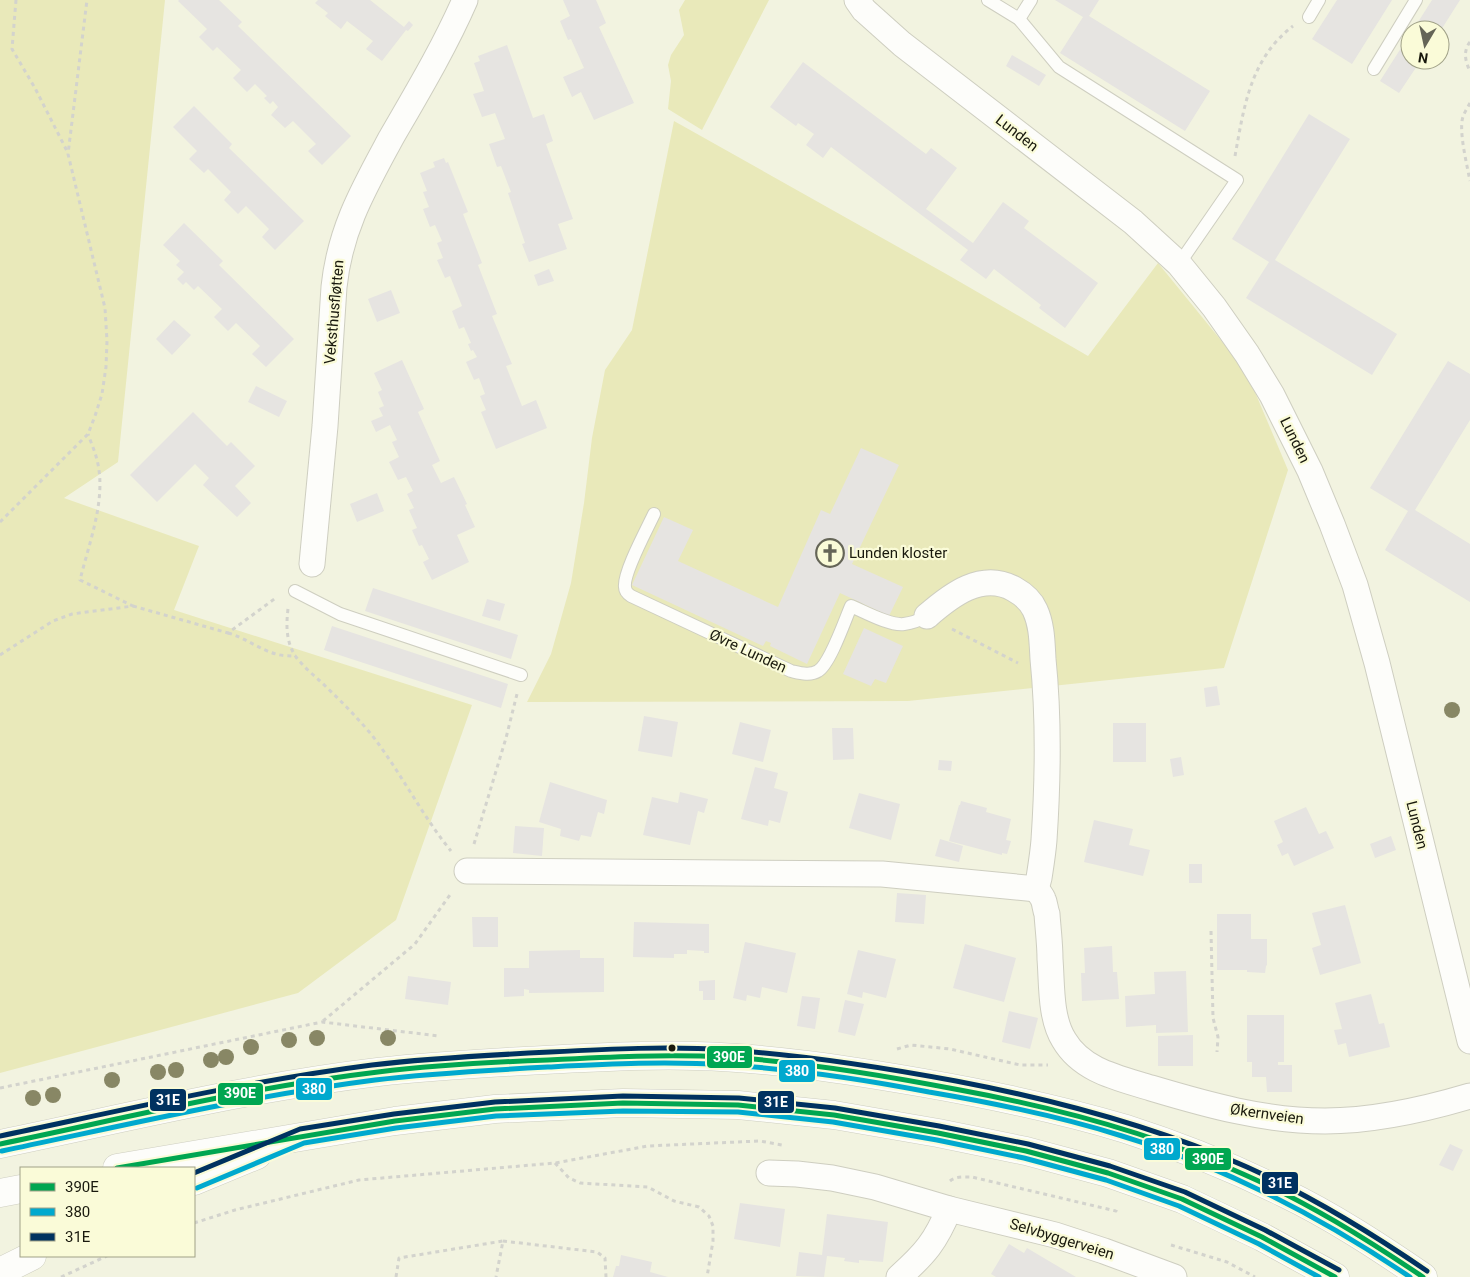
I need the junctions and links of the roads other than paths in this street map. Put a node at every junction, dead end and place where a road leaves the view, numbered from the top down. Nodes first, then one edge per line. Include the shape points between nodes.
1 (465, 0) edge
2 (857, 0) edge
3 (988, 0) edge
4 (1031, 0) edge
5 (1320, 0) edge
6 (1416, 0) edge
7 (1309, 17) dead end
8 (1019, 19) junction
9 (1374, 69) dead end
10 (1179, 264) junction
11 (654, 514) dead end
12 (312, 564) dead end
13 (295, 591) road end
14 (927, 616) joint
15 (521, 675) road end
16 (466, 871) road end
17 (1037, 889) junction
18 (1470, 1041) edge
19 (1074, 1052) joint
20 (1470, 1096) edge
21 (302, 1136) junction
22 (0, 1144) edge
23 (124, 1167) edge
24 (769, 1173) dead end
25 (195, 1181) edge
26 (20, 1189) edge
27 (0, 1193) edge
28 (949, 1209) junction
29 (30, 1257) edge
30 (0, 1272) edge
31 (899, 1277) edge
32 (1174, 1277) edge
33 (1335, 1277) edge
34 (1423, 1277) edge

1 - 12 street, Veksthusfløtten via 366,184 341,247 334,287
2 - 10 street, Lunden via 902,44 1133,222
3 - 8 lane
4 - 8 lane
5 - 7 lane
6 - 9 lane
8 - 10 lane via 1059,67 1237,180
10 - 18 street, Lunden via 1231,330 1272,395 1310,471 1349,567 1377,663
11 - 14 lane, Øvre Lunden via 628,571 627,592 791,671 809,674 822,668 851,606 902,625
13 - 15 lane via 340,614
14 - 17 street, Øvre Lunden via 960,591 999,583 1027,598 1039,621 1045,677 1047,774 1044,842
16 - 17 street via 882,874
17 - 19 street, Øvre Lunden via 1044,900 1046,914 1053,1006 1064,1040
19 - 20 street, Økernveien via 1088,1065 1115,1077 1224,1109 1297,1120 1326,1121 1402,1113
21 - 23 highway
21 - 25 highway
21 - 33 highway via 495,1109 623,1103 738,1105 834,1115 1026,1151 1108,1173 1182,1200 1262,1237
22 - 34 highway via 259,1090 378,1072 491,1062 623,1056 752,1059 843,1068 946,1087 1036,1105 1127,1130 1286,1193 1368,1240
24 - 28 street, Selvbyggerveien via 832,1178
26 - 27 highway
28 - 31 street via 930,1246
28 - 32 street, Selvbyggerveien via 1055,1235
29 - 30 highway

